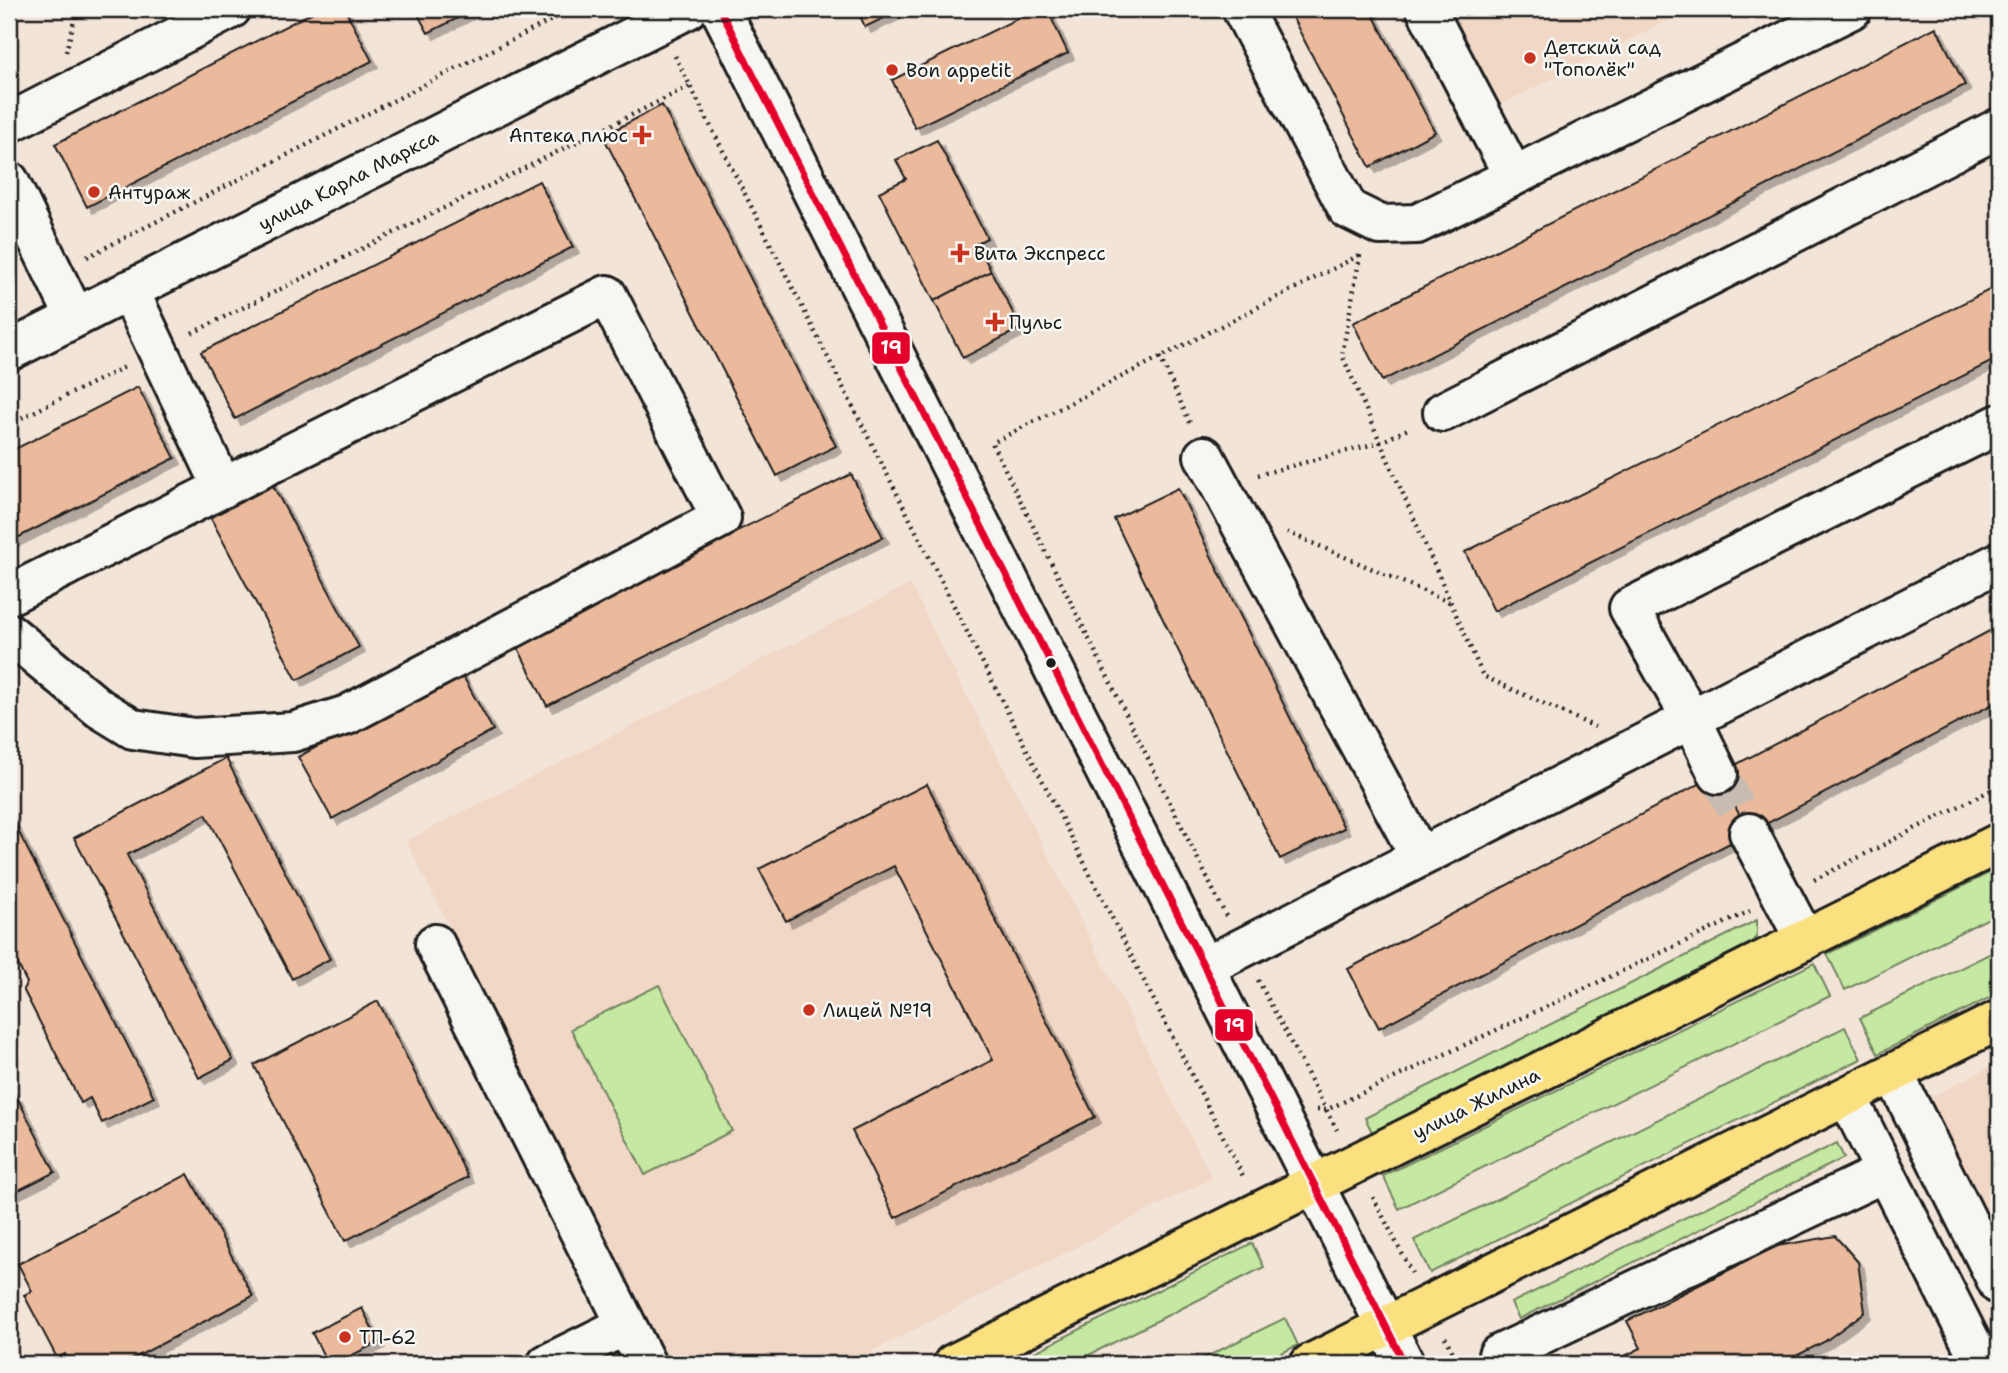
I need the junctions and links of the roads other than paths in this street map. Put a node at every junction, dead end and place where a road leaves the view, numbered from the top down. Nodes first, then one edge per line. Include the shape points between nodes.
1 (231, 9) edge
2 (720, 9) edge
3 (1242, 9) edge
4 (1426, 9) edge
5 (1852, 9) edge
6 (673, 16) edge
7 (9, 123) edge
8 (1999, 128) edge
9 (1513, 175) junction
10 (9, 181) edge
11 (129, 290) junction
12 (75, 317) junction
13 (9, 351) edge
14 (1443, 412) road end
15 (1999, 424) edge
16 (1219, 483) road end
17 (223, 488) junction
18 (1999, 562) edge
19 (9, 595) edge
20 (9, 633) edge
21 (1692, 720) junction
22 (1718, 774) tunnel mouth
23 (1749, 833) tunnel mouth
24 (1999, 843) edge
25 (1420, 857) junction
26 (1805, 940) junction
27 (435, 944) dead end
28 (1205, 967) junction
29 (1999, 1020) edge
30 (1894, 1074) junction
31 (1848, 1098) junction
32 (1885, 1172) junction
33 (1314, 1183) junction
34 (1999, 1284) edge
35 (626, 1325) junction
36 (1385, 1327) junction
37 (547, 1364) edge
38 (646, 1364) edge
39 (953, 1364) edge
40 (1310, 1364) edge
41 (1405, 1364) edge
42 (1502, 1364) edge
43 (1982, 1364) edge

1 - 7 street
2 - 28 street
3 - 9 street via 1348,209 1380,225 1416,224
4 - 9 street
5 - 9 street
6 - 11 street, улица Карла Маркса
8 - 14 street
10 - 12 street
11 - 12 street, улица Карла Маркса
11 - 17 street
12 - 13 street, улица Карла Маркса
15 - 21 street via 1629,608
16 - 25 street
17 - 19 street
17 - 20 street via 607,295 721,518 347,715 293,732 194,738 133,729 99,708
18 - 21 street
21 - 22 street
21 - 25 street
23 - 26 street
24 - 26 main road, улица Жилина
25 - 28 street
26 - 33 main road, улица Жилина
27 - 35 street
28 - 33 street
29 - 30 main road
30 - 31 main road
30 - 34 street
31 - 32 street
31 - 36 main road
32 - 42 street via 1498,1355
32 - 43 street
33 - 36 street
33 - 39 main road, улица Жилина
35 - 37 street
35 - 38 street
36 - 40 main road
36 - 41 street

